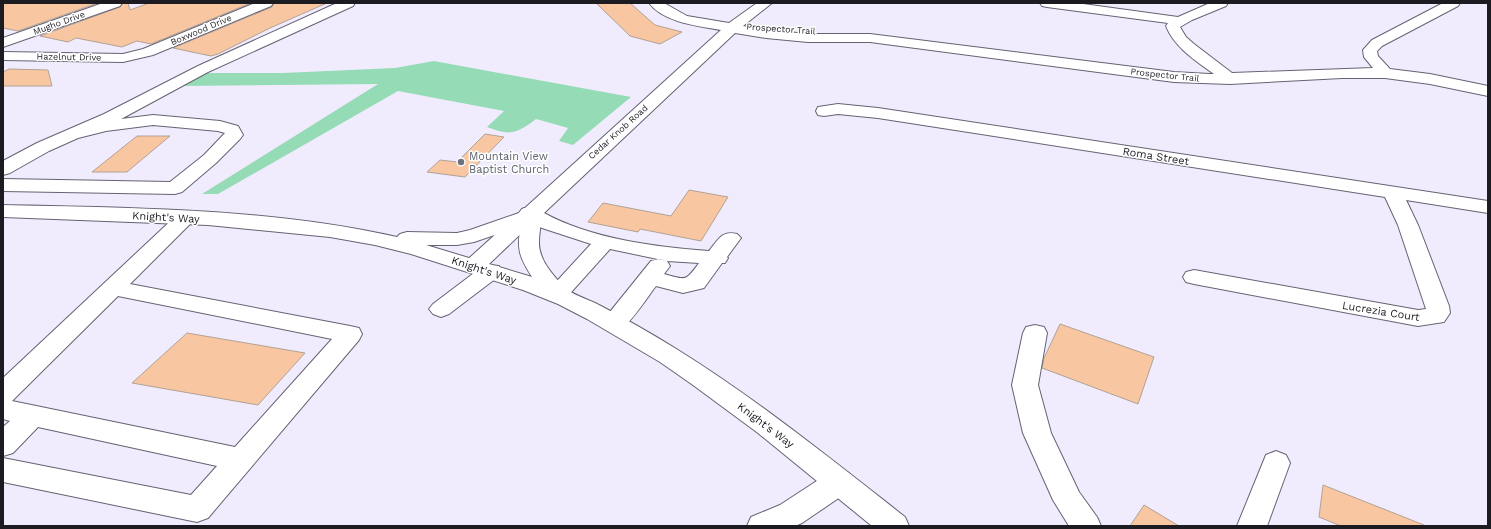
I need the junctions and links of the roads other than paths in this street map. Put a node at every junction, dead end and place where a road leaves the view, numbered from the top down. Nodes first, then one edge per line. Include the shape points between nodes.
1 (115, 3) edge
2 (266, 3) edge
3 (348, 3) edge
4 (656, 3) edge
5 (765, 3) edge
6 (1048, 3) edge
7 (1221, 3) edge
8 (1453, 3) edge
9 (1181, 21) junction
10 (733, 27) junction
11 (3, 43) edge
12 (3, 56) edge
13 (134, 57) joint
14 (1385, 74) junction
15 (1230, 79) junction
16 (1488, 91) edge
17 (824, 111) dead end
18 (70, 135) junction
19 (3, 169) edge
20 (3, 185) edge
21 (1392, 192) junction
22 (1488, 207) edge
23 (3, 211) edge
24 (526, 215) junction
25 (185, 218) junction
26 (372, 238) junction
27 (730, 238) dead end
28 (605, 242) junction
29 (667, 254) junction
30 (717, 258) junction
31 (482, 268) junction
32 (1194, 277) dead end
33 (651, 278) junction
34 (112, 288) junction
35 (557, 294) junction
36 (441, 309) dead end
37 (613, 323) junction
38 (1035, 333) dead end
39 (3, 394) edge
40 (3, 409) edge
41 (33, 415) junction
42 (3, 445) edge
43 (241, 460) junction
44 (1276, 463) dead end
45 (3, 470) edge
46 (839, 482) junction
47 (762, 526) edge
48 (894, 526) edge
49 (1086, 526) edge
50 (1252, 526) edge

1 - 11 street, Mugho Drive
2 - 13 street, Boxwood Drive
3 - 18 street via 203,69 110,118
4 - 10 street, Prospector Trail via 682,18
5 - 10 street, Cedar Knob Road
6 - 9 street
7 - 9 street
8 - 14 street via 1377,43 1370,50 1371,58
9 - 15 street via 1173,26 1181,41
10 - 15 street, Prospector Trail via 780,35 870,38 1174,77
10 - 24 street, Cedar Knob Road
12 - 13 street, Hazelnut Drive
14 - 15 street, Prospector Trail via 1342,73
14 - 16 street, Prospector Trail via 1430,79
17 - 21 street, Roma Street via 838,109 878,113
18 - 19 street
18 - 20 street via 105,126 153,120 220,126 232,130 234,135 175,188
21 - 22 street, Roma Street
21 - 32 street, Lucrezia Court via 1408,225 1437,306 1436,316 1418,318
23 - 25 street, Knight's Way
24 - 26 street via 489,232 457,239
24 - 28 street
24 - 31 street, Cedar Knob Road
24 - 35 street via 531,226 528,241 530,258
25 - 26 street, Knight's Way via 275,224
25 - 34 street
26 - 31 street, Knight's Way
27 - 30 street
28 - 29 street
28 - 35 street
29 - 30 street
29 - 33 street
30 - 33 street via 696,283 683,286
31 - 35 street, Knight's Way
31 - 36 street, Cedar Knob Road
33 - 37 street
34 - 39 street
34 - 43 street via 350,334
35 - 37 street, Knight's Way
37 - 46 street, Knight's Way via 701,377
38 - 49 street via 1025,384 1037,433 1068,500
40 - 41 street
41 - 42 street
41 - 43 street
43 - 45 street via 197,509
44 - 50 street
46 - 47 street via 791,514
46 - 48 street, Knight's Way

